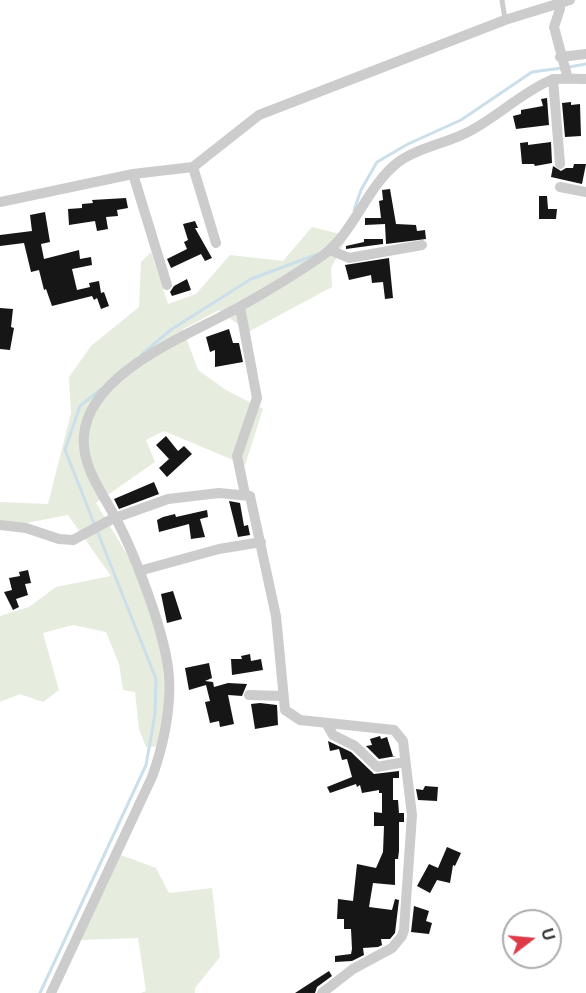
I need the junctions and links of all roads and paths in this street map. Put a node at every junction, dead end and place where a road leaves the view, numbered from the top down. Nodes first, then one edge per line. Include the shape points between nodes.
1 (502, 0) edge
2 (563, 1) edge
3 (505, 20) junction
4 (586, 54) edge
5 (561, 58) junction
6 (567, 77) junction
7 (553, 79) junction
8 (586, 79) edge
9 (560, 164) dead end
10 (192, 167) junction
11 (133, 174) junction
12 (560, 187) dead end
13 (586, 192) edge
14 (0, 202) edge
15 (216, 243) dead end
16 (422, 245) dead end
17 (330, 250) junction
18 (167, 285) dead end
19 (240, 307) junction
20 (245, 494) junction
21 (114, 519) junction
22 (0, 525) edge
23 (261, 542) junction
24 (140, 571) junction
25 (249, 695) dead end
26 (282, 696) junction
27 (326, 723) junction
28 (405, 762) junction
29 (51, 993) edge
30 (322, 993) edge

1 - 3 lane
2 - 3 street
2 - 5 street via 554,27
3 - 10 street via 260,115
4 - 5 street
5 - 6 street
6 - 7 street
6 - 8 street
7 - 9 street
7 - 17 street via 467,133 398,163 378,183
10 - 11 street
10 - 15 street
11 - 14 street
11 - 18 street
12 - 13 street
16 - 17 street via 349,258
17 - 19 street
19 - 20 street via 256,398 237,456
19 - 21 street via 158,348 119,377 93,408 86,423 85,453
20 - 21 street via 168,499
20 - 23 street via 252,501
21 - 22 street via 73,540
21 - 24 street
23 - 24 street
23 - 26 street via 276,616
24 - 29 street via 169,677 161,749 152,777
25 - 26 street
26 - 27 street via 285,710 294,718
27 - 28 street via 333,735 355,746 377,767
27 - 28 street via 394,730 403,741
28 - 30 street via 411,816 402,936 392,948 353,969

